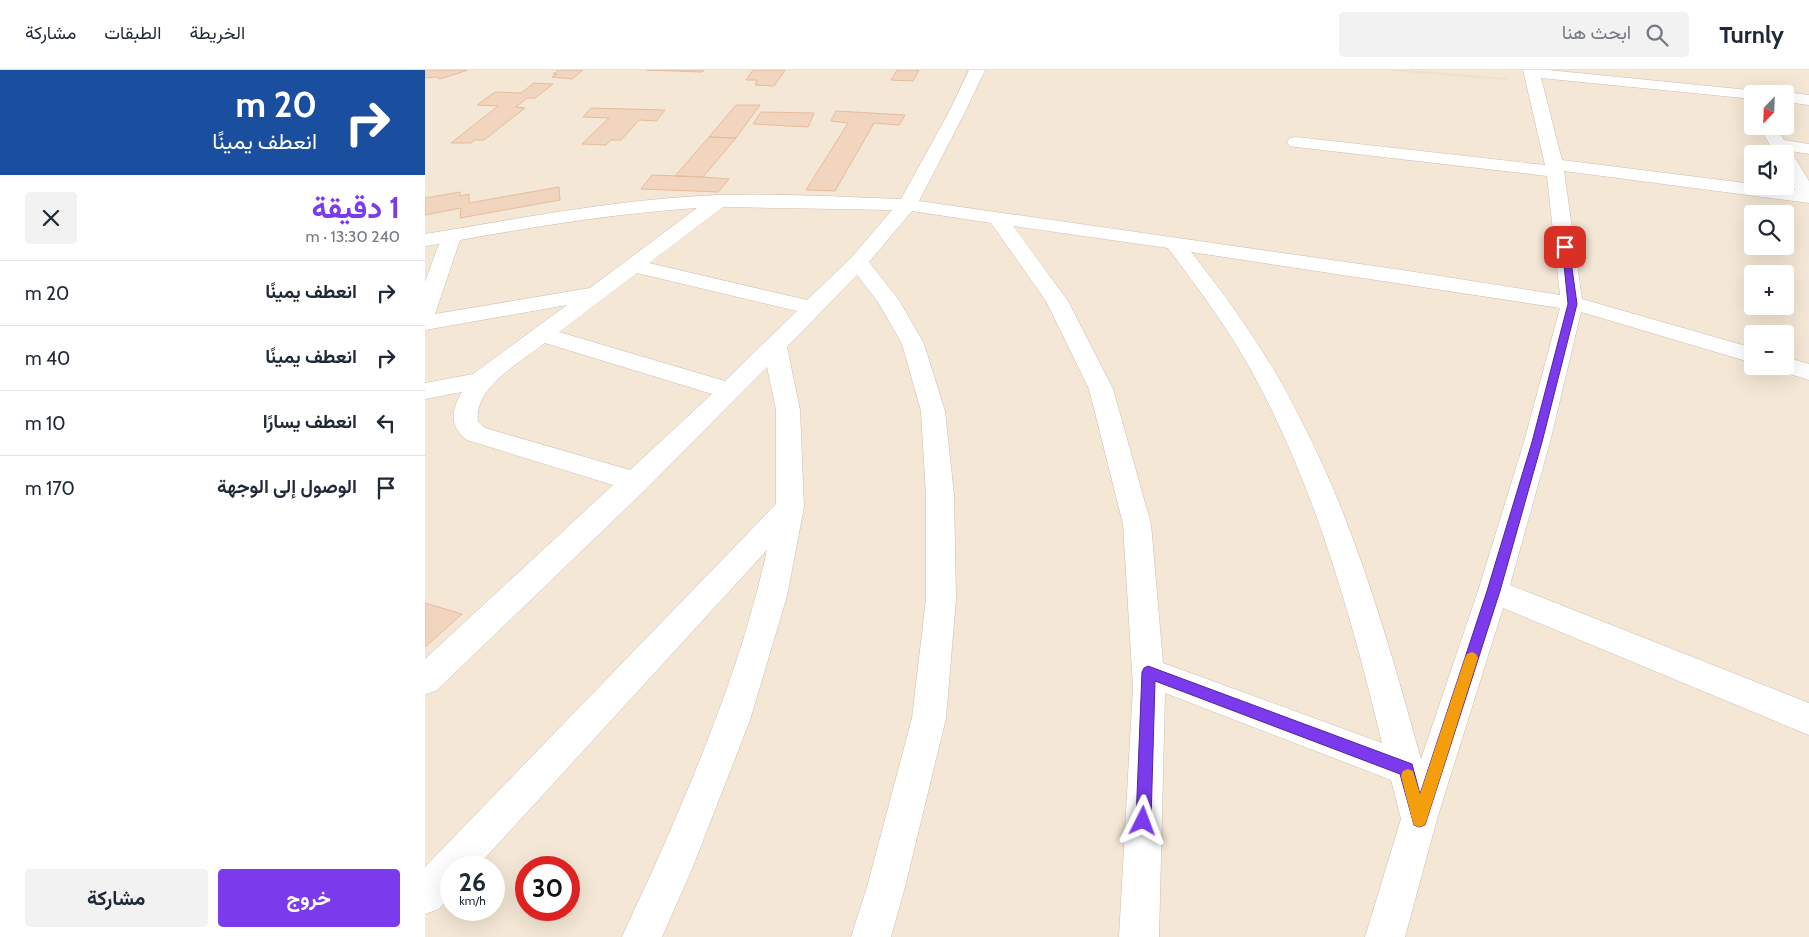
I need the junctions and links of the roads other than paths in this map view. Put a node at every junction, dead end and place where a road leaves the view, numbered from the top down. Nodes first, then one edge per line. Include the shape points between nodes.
1 (977, 70) edge
2 (1532, 75) edge
3 (1744, 96) edge
4 (1794, 98) edge
5 (1809, 100) edge
6 (1296, 142) dead end
7 (1809, 149) edge
8 (1794, 150) edge
9 (1554, 168) junction
10 (1794, 171) edge
11 (1809, 197) edge
12 (719, 201) junction
13 (907, 205) junction
14 (997, 217) junction
15 (452, 235) junction
16 (425, 240) edge
17 (1174, 243) junction
18 (858, 262) junction
19 (634, 266) junction
20 (600, 292) junction
21 (1572, 304) junction
22 (811, 308) junction
23 (425, 313) edge
24 (425, 323) edge
25 (543, 335) junction
26 (775, 346) junction
27 (1744, 353) edge
28 (1794, 368) edge
29 (1809, 372) edge
30 (480, 381) junction
31 (425, 390) edge
32 (730, 391) junction
33 (636, 482) junction
34 (790, 507) junction
35 (1493, 591) junction
36 (1148, 672) junction
37 (425, 680) edge
38 (1809, 719) edge
39 (1406, 769) junction
40 (1419, 819) junction
41 (425, 895) edge
42 (642, 937) edge
43 (871, 937) edge
44 (1139, 937) edge
45 (1385, 937) edge

1 - 13 street
2 - 3 street
2 - 9 street
4 - 5 street
6 - 9 street
7 - 8 street
9 - 11 street
9 - 21 street
10 - 11 street
12 - 13 street
12 - 15 street via 605,211
12 - 19 street
13 - 14 street
13 - 18 street
14 - 17 street
14 - 36 street via 1057,301 1101,388 1137,524
15 - 16 street
15 - 23 street
17 - 21 street
17 - 39 street via 1225,310 1296,433 1332,520 1374,646
18 - 22 street
18 - 43 street via 888,300 913,344 933,411 939,495 941,599 929,718
19 - 20 street
19 - 22 street
20 - 24 street
20 - 25 street
21 - 27 street
21 - 35 street via 1537,442
22 - 26 street
25 - 30 street
25 - 32 street
26 - 32 street
26 - 34 street via 789,410
28 - 29 street
30 - 31 street
30 - 33 street via 464,415 469,430
32 - 33 street
33 - 37 street
34 - 41 street
34 - 42 street via 773,596 733,720 673,870
35 - 38 street
35 - 40 street
36 - 39 street
36 - 44 street
39 - 40 street
40 - 45 street

